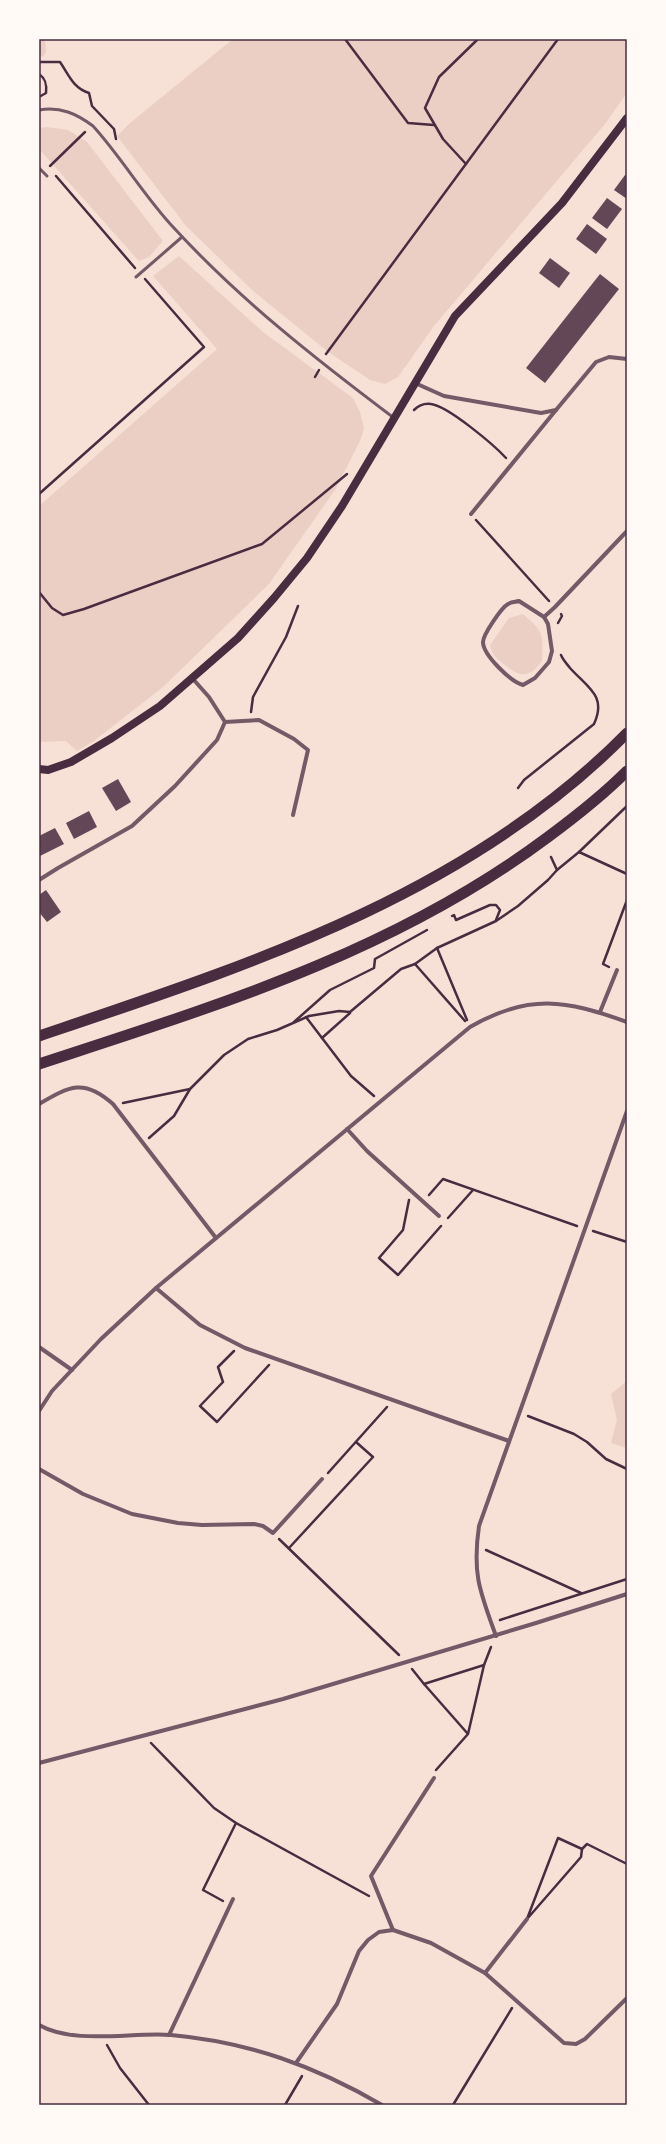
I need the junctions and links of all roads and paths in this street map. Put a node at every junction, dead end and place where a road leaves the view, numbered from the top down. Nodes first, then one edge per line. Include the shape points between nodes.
1 (345, 39) edge
2 (478, 39) edge
3 (558, 39) edge
4 (39, 62) edge
5 (39, 74) edge
6 (39, 97) edge
7 (39, 110) edge
8 (99, 114) junction
9 (627, 118) edge
10 (91, 124) junction
11 (435, 125) junction
12 (117, 139) dead end
13 (466, 164) junction
14 (39, 168) edge
15 (49, 168) junction
16 (44, 172) junction
17 (47, 176) dead end
18 (182, 237) junction
19 (140, 273) junction
20 (136, 277) dead end
21 (627, 359) edge
22 (323, 361) junction
23 (316, 378) dead end
24 (415, 383) junction
25 (556, 410) junction
26 (411, 412) dead end
27 (394, 418) junction
28 (502, 464) dead end
29 (352, 471) dead end
30 (39, 494) edge
31 (471, 514) joint
32 (627, 531) edge
33 (39, 592) edge
34 (298, 606) dead end
35 (555, 607) junction
36 (544, 617) junction
37 (556, 629) dead end
38 (560, 653) dead end
39 (193, 679) junction
40 (249, 720) junction
41 (225, 722) junction
42 (627, 733) edge
43 (39, 769) edge
44 (627, 771) edge
45 (518, 788) dead end
46 (627, 806) edge
47 (293, 815) dead end
48 (579, 852) junction
49 (551, 857) dead end
50 (557, 870) junction
51 (627, 874) edge
52 (39, 880) edge
53 (627, 900) edge
54 (447, 919) dead end
55 (496, 921) junction
56 (434, 926) dead end
57 (437, 948) junction
58 (415, 964) junction
59 (617, 970) joint
60 (350, 1012) junction
61 (600, 1012) junction
62 (306, 1017) junction
63 (627, 1022) edge
64 (292, 1024) junction
65 (470, 1027) junction
66 (39, 1036) edge
67 (322, 1038) junction
68 (39, 1064) edge
69 (190, 1089) junction
70 (380, 1102) junction
71 (39, 1104) edge
72 (113, 1104) junction
73 (627, 1110) edge
74 (347, 1129) junction
75 (143, 1144) junction
76 (473, 1190) junction
77 (415, 1194) junction
78 (423, 1202) junction
79 (439, 1216) dead end
80 (586, 1229) junction
81 (216, 1238) junction
82 (627, 1242) edge
83 (156, 1288) junction
84 (240, 1345) junction
85 (39, 1347) edge
86 (275, 1359) junction
87 (72, 1370) junction
88 (394, 1400) junction
89 (39, 1411) edge
90 (519, 1413) junction
91 (509, 1441) junction
92 (356, 1442) junction
93 (39, 1469) edge
94 (627, 1469) edge
95 (322, 1479) joint
96 (273, 1533) junction
97 (476, 1546) junction
98 (288, 1548) junction
99 (627, 1579) edge
100 (582, 1594) junction
101 (627, 1594) edge
102 (491, 1622) junction
103 (496, 1636) junction
104 (406, 1662) junction
105 (484, 1665) junction
106 (424, 1684) junction
107 (468, 1734) junction
108 (144, 1735) junction
109 (39, 1763) edge
110 (434, 1778) joint
111 (236, 1823) junction
112 (582, 1849) junction
113 (627, 1864) edge
114 (233, 1899) dead end
115 (382, 1902) junction
116 (230, 1905) junction
117 (527, 1919) junction
118 (393, 1930) junction
119 (485, 1973) junction
120 (627, 1998) edge
121 (517, 2001) junction
122 (39, 2025) edge
123 (101, 2035) junction
124 (169, 2035) junction
125 (296, 2063) junction
126 (308, 2067) junction
127 (148, 2105) edge
128 (285, 2105) edge
129 (382, 2105) edge
130 (453, 2105) edge

1 - 11 path via 408,123
2 - 11 path via 438,77 425,108
3 - 13 path
4 - 8 path via 60,62 67,76 80,90 89,93 92,106
5 - 6 path via 47,87 46,93
7 - 10 lane via 54,108 67,111
8 - 10 path
8 - 12 path via 114,129
9 - 24 main road via 562,203 455,316
10 - 15 path
10 - 18 lane
11 - 13 path via 443,140
13 - 22 path via 327,350
14 - 16 lane
15 - 16 path
15 - 19 path
16 - 17 lane
18 - 19 lane
18 - 22 lane via 233,286
19 - 20 lane
19 - 30 path via 204,347
21 - 25 street via 609,357 596,362
22 - 23 path
22 - 27 lane
24 - 25 street via 444,396 541,413
24 - 27 main road
25 - 31 street
26 - 28 path via 418,406 430,404 450,411 506,458
27 - 39 main road via 342,506 307,558 238,638
29 - 33 path via 262,544 64,615 52,608
31 - 35 path
32 - 35 street
34 - 40 path via 286,636 253,697
35 - 36 street
35 - 37 path via 562,616
36 - 36 street via 548,624 552,651 550,662 535,678 523,686 517,684 490,659 484,650 482,640 500,611 508,604 519,601
38 - 45 path via 597,697 600,709 594,724 524,780
39 - 41 street via 209,697
39 - 43 main road via 160,706 71,762 48,770
40 - 41 street
40 - 47 street via 270,724 308,750
41 - 52 street via 217,740 175,786 132,826
42 - 66 highway via 556,796 513,828 471,856 375,909 329,931 206,980
44 - 68 highway via 573,818 527,852 480,884 388,935 338,958 217,1004
46 - 48 path
48 - 50 path
48 - 51 path
49 - 50 path
50 - 55 path via 518,906
53 - 59 path via 602,964
54 - 55 path via 454,915 456,920 490,905 496,905 500,910
55 - 57 path
56 - 64 path via 376,959 374,968 330,990
57 - 58 path
57 - 65 path
58 - 60 path via 401,969
58 - 65 path
59 - 61 street
60 - 62 path via 339,1011
60 - 67 path
61 - 63 street
61 - 65 street via 559,1003 541,1003 500,1012
62 - 64 path
62 - 67 path
64 - 69 path via 248,1039 236,1046
65 - 70 street
67 - 70 path via 351,1076
69 - 72 path
69 - 75 path via 174,1116
70 - 74 street
71 - 72 street via 74,1087 88,1087 101,1093
72 - 75 street
73 - 80 street
74 - 77 street via 367,1151
74 - 81 street
75 - 81 street
76 - 77 path via 398,1274 379,1258 403,1230 408,1202
76 - 78 path via 443,1179
76 - 80 path
77 - 78 street
78 - 79 street
80 - 82 path
80 - 90 street
81 - 83 street
83 - 84 street via 200,1325
83 - 87 street
84 - 86 street
84 - 86 path via 218,1367 223,1382 200,1406 217,1422
85 - 87 street
86 - 88 street
87 - 89 street via 52,1391
88 - 91 street
88 - 92 path
90 - 91 street
90 - 94 path via 574,1434 606,1459
91 - 97 street via 479,1526
92 - 95 path
92 - 98 path via 373,1457
93 - 96 street via 83,1494 132,1514 202,1525 254,1524 263,1526
95 - 96 street
96 - 98 path
97 - 100 path
97 - 102 street via 476,1573
98 - 104 path
99 - 100 path
100 - 102 path
101 - 103 street
102 - 103 street
103 - 104 street
103 - 105 path
104 - 106 path
104 - 108 street via 283,1699
105 - 106 path
105 - 107 path
106 - 107 path
107 - 110 path via 435,1772
108 - 109 street
108 - 111 path via 214,1808
110 - 115 street via 371,1876
111 - 115 path
111 - 116 path via 203,1890
112 - 113 path via 587,1844
112 - 117 path via 581,1857
112 - 117 path via 558,1838
114 - 116 street
115 - 118 street
116 - 124 street
117 - 119 street
118 - 119 street via 431,1943
118 - 125 street via 379,1932 359,1951 337,2004
119 - 121 street
120 - 121 street via 585,2039 576,2044 564,2043
121 - 130 path
122 - 123 street via 60,2034
123 - 124 street
123 - 127 path via 120,2068
124 - 125 street via 237,2045 268,2052
125 - 126 street
126 - 128 path
126 - 129 street

